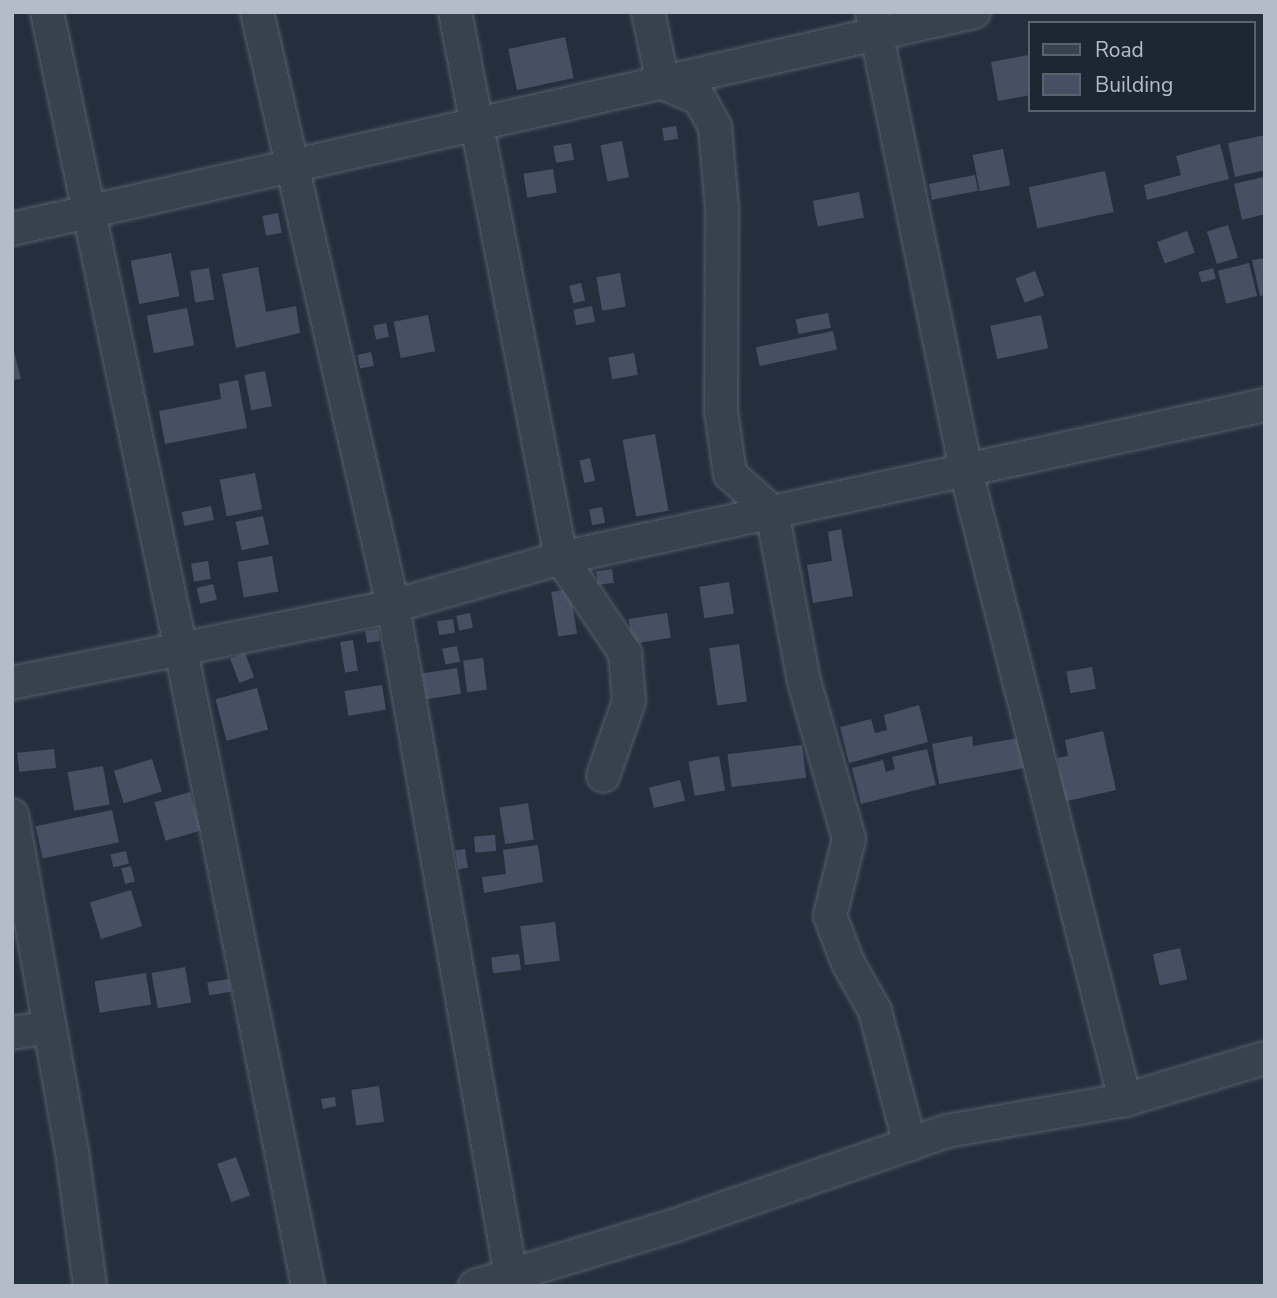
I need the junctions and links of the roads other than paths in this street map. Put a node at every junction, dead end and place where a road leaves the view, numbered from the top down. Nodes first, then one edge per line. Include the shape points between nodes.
1 (47, 12) edge
2 (257, 12) edge
3 (455, 12) edge
4 (648, 12) edge
5 (974, 12) edge
6 (874, 23) edge
7 (663, 83) junction
8 (477, 124) junction
9 (291, 166) junction
10 (88, 212) junction
11 (12, 229) edge
12 (1265, 405) edge
13 (966, 471) junction
14 (772, 512) junction
15 (561, 558) junction
16 (393, 606) junction
17 (181, 650) junction
18 (12, 683) edge
19 (603, 776) dead end
20 (12, 815) edge
21 (50, 1027) junction
22 (12, 1033) edge
23 (1265, 1058) edge
24 (1125, 1100) junction
25 (909, 1144) junction
26 (511, 1276) junction
27 (90, 1286) edge
28 (308, 1286) edge
29 (475, 1286) edge

1 - 10 street
2 - 9 street
3 - 8 street
4 - 7 street
5 - 6 street
6 - 7 street
6 - 13 street
7 - 8 street
7 - 14 street via 699,98 715,127 722,209 721,411 730,474
8 - 9 street
8 - 15 street
9 - 10 street
9 - 16 street
10 - 11 street
10 - 17 street
12 - 13 street
13 - 14 street
13 - 24 street
14 - 15 street
14 - 25 street via 804,681 849,839 830,916 848,963 876,1011
15 - 16 street
15 - 19 street via 625,653 629,701
16 - 17 street
16 - 26 street
17 - 18 street
17 - 28 street
20 - 21 street
21 - 22 street
21 - 27 street
23 - 24 street
24 - 25 street via 947,1131
25 - 26 street
26 - 29 street

